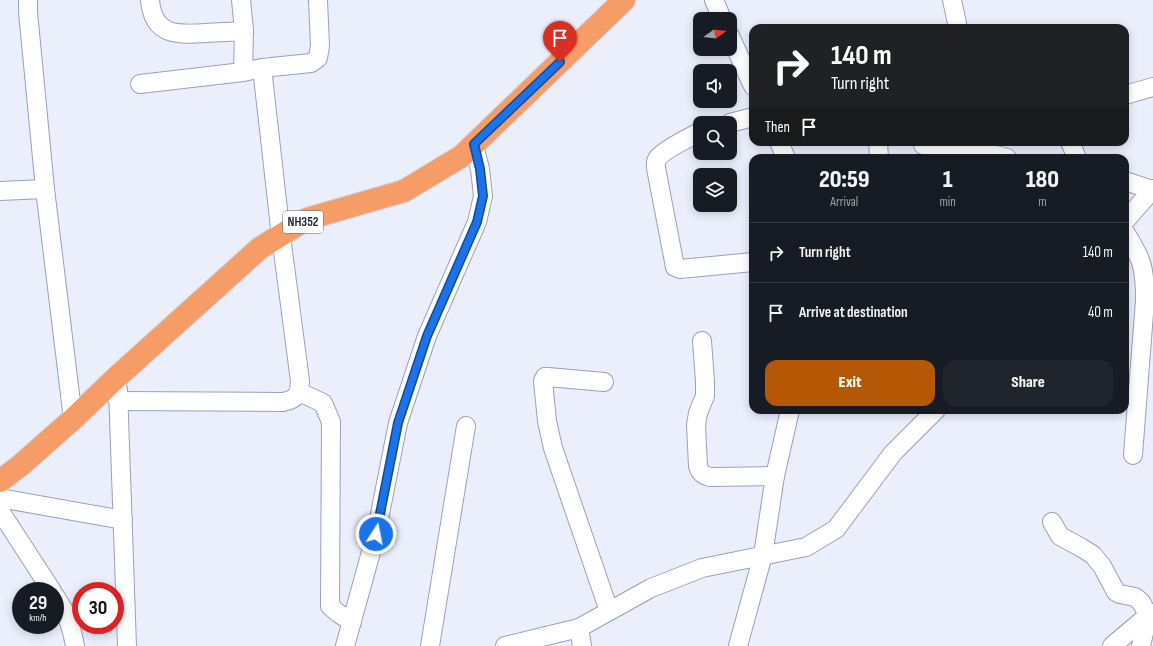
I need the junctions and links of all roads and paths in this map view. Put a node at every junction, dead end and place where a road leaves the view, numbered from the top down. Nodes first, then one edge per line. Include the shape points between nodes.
1 (28, 0) edge
2 (150, 0) edge
3 (241, 0) edge
4 (318, 0) edge
5 (624, 0) edge
6 (714, 0) edge
7 (952, 0) edge
8 (719, 12) edge
9 (956, 23) dead end
10 (244, 31) junction
11 (737, 51) edge
12 (262, 68) junction
13 (243, 72) junction
14 (749, 77) edge
15 (140, 84) dead end
16 (1153, 87) edge
17 (1129, 94) edge
18 (749, 117) edge
19 (737, 121) edge
20 (693, 136) edge
21 (474, 144) junction
22 (932, 146) edge
23 (990, 154) edge
24 (1129, 182) edge
25 (45, 189) junction
26 (1152, 189) edge
27 (0, 191) edge
28 (1129, 216) edge
29 (281, 236) junction
30 (1129, 236) edge
31 (1145, 254) edge
32 (749, 262) edge
33 (702, 341) dead end
34 (118, 377) junction
35 (604, 382) dead end
36 (299, 392) junction
37 (118, 401) junction
38 (789, 414) edge
39 (932, 414) edge
40 (73, 419) junction
41 (466, 426) dead end
42 (1133, 455) dead end
43 (775, 476) junction
44 (0, 481) edge
45 (0, 498) edge
46 (0, 511) edge
47 (123, 520) junction
48 (1052, 522) dead end
49 (763, 555) junction
50 (46, 582) edge
51 (64, 610) edge
52 (609, 611) junction
53 (1150, 613) edge
54 (352, 622) junction
55 (579, 628) junction
56 (75, 646) edge
57 (127, 646) edge
58 (346, 646) edge
59 (430, 646) edge
60 (505, 646) edge
61 (582, 646) edge
62 (738, 646) edge
63 (1112, 646) edge
64 (1141, 646) edge

1 - 25 street
2 - 10 street via 154,18 172,33
3 - 10 street
4 - 12 street via 318,58 311,63
5 - 21 highway, NH352
6 - 8 street
7 - 9 street
10 - 13 street
11 - 14 street
12 - 13 street
12 - 29 street
13 - 15 street
16 - 17 street
18 - 19 street
20 - 32 street via 659,156 656,161 675,267 680,269
21 - 29 highway, NH352 via 462,156 404,191 308,220
21 - 54 street via 483,196 477,222 427,336 398,423 376,534
22 - 23 street
24 - 26 street
25 - 27 street
25 - 40 street
26 - 28 street
29 - 34 highway, NH352 via 260,248
29 - 36 street via 300,381
30 - 31 street
31 - 42 street via 1143,267 1146,300
33 - 43 street via 705,396 696,424 700,472 710,477
34 - 37 street
34 - 40 highway, NH352
35 - 52 street via 548,377 543,381 553,448
36 - 37 street via 293,400 283,402
36 - 54 street via 323,403 331,422 330,606
37 - 47 street
38 - 43 street
39 - 49 street via 893,452 836,529 806,547
40 - 44 highway, NH352
41 - 59 street
43 - 49 street
45 - 47 street
46 - 50 street
47 - 57 street
48 - 53 street via 1060,536 1093,555 1116,592 1135,597
49 - 52 street via 702,568 651,588
49 - 62 street
51 - 56 street via 72,627
52 - 55 street
53 - 63 street
53 - 64 street
54 - 58 street
55 - 60 street
55 - 61 street

